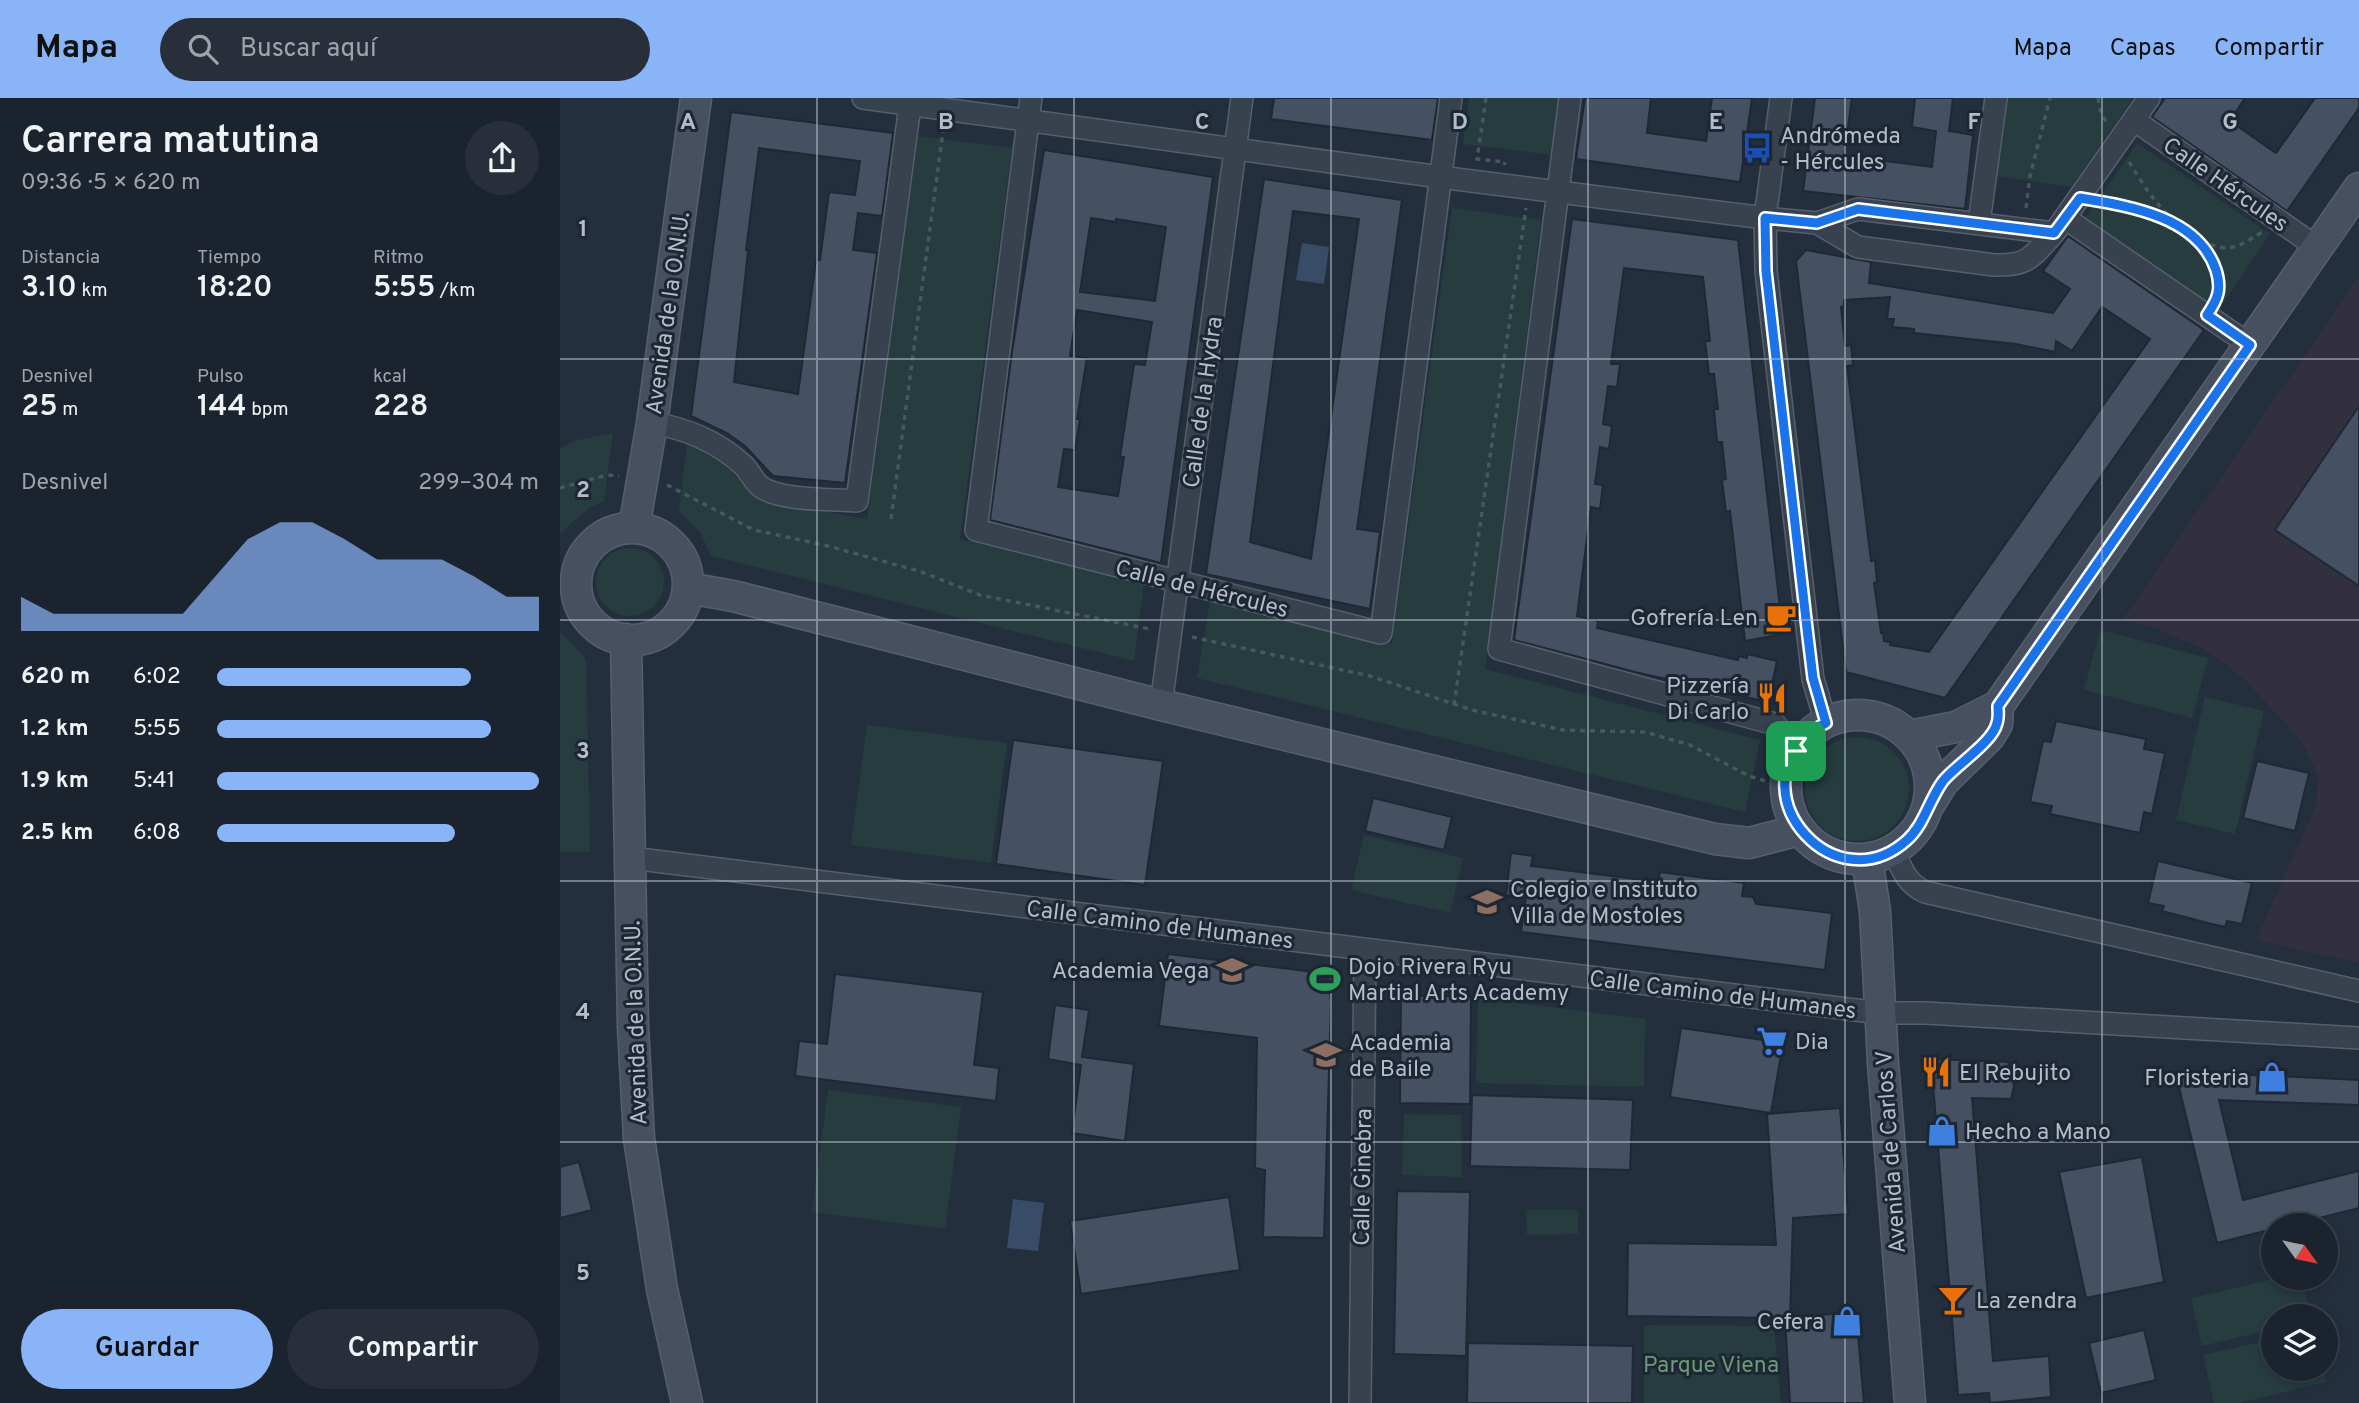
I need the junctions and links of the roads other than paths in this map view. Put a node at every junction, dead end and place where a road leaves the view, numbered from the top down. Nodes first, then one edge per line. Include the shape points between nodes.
1 (696, 98) edge
2 (863, 98) edge
3 (1031, 98) edge
4 (1242, 98) edge
5 (1451, 98) edge
6 (1570, 98) edge
7 (1781, 98) edge
8 (1996, 98) edge
9 (2149, 98) edge
10 (911, 101) edge
11 (2134, 120) junction
12 (1028, 122) junction
13 (1236, 150) junction
14 (1440, 177) junction
15 (2359, 188) edge
16 (1558, 193) junction
17 (1765, 218) junction
18 (1817, 223) junction
19 (1979, 223) junction
20 (2059, 226) junction
21 (2318, 248) junction
22 (2250, 345) junction
23 (652, 423) junction
24 (634, 528) junction
25 (569, 573) edge
26 (1178, 582) junction
27 (688, 588) junction
28 (626, 639) junction
29 (1161, 705) junction
30 (1998, 706) junction
31 (1826, 723) junction
32 (1909, 736) junction
33 (1796, 751) junction
34 (1927, 808) junction
35 (1799, 830) junction
36 (1880, 855) junction
37 (631, 858) junction
38 (1365, 950) junction
39 (2359, 991) edge
40 (1880, 1013) junction
41 (2359, 1038) edge
42 (687, 1403) edge
43 (1360, 1403) edge
44 (1910, 1403) edge

1 - 23 street, Avenida de la O.N.U.
2 - 10 street
3 - 12 street, Calle de Hércules
4 - 13 street, Calle de la Hydra
5 - 14 street
6 - 16 street
7 - 17 street
8 - 19 street
9 - 11 street
10 - 12 street
10 - 23 street via 857,501 781,495 761,487 745,466 713,444 676,427
11 - 20 street
11 - 21 street, Calle Hércules
12 - 13 street
12 - 26 street, Calle de Hércules via 976,530
13 - 14 street
13 - 26 street, Calle de la Hydra
14 - 16 street
14 - 26 street, Calle de Hércules via 1381,633
15 - 21 street
16 - 17 street
16 - 33 street via 1499,649 1775,724
17 - 18 street
17 - 31 street via 1766,271 1808,637 1813,678
18 - 19 street via 1858,209
18 - 20 street via 1857,247 2015,266 2029,260
19 - 20 street via 2024,229
20 - 22 street
21 - 22 street
22 - 30 street
23 - 24 street, Avenida de la O.N.U.
24 - 25 street via 614,530 597,540
24 - 27 street via 652,531 680,553
25 - 28 street via 582,610 593,624 608,635
26 - 29 street, Calle de la Hydra
27 - 28 street via 678,616 668,627 641,639
27 - 29 street
28 - 37 street, Avenida de la O.N.U.
29 - 35 street via 1715,839 1749,843
30 - 32 street via 1956,727
30 - 34 street via 1997,724 1989,737 1943,782
31 - 32 street via 1847,716 1870,716
31 - 33 street via 1808,735
32 - 34 street via 1928,771
33 - 35 street via 1786,787 1789,810
34 - 36 street via 1908,839
35 - 36 street via 1831,855 1849,859
36 - 39 street via 1925,892
36 - 40 street, Avenida de Carlos V via 1875,911
37 - 38 street, Calle Camino de Humanes
37 - 42 street, Avenida de la O.N.U. via 639,1138 662,1289
38 - 40 street, Calle Camino de Humanes
38 - 43 street, Calle Ginebra
40 - 41 street, Calle Camino de Humanes
40 - 44 street, Avenida de Carlos V

